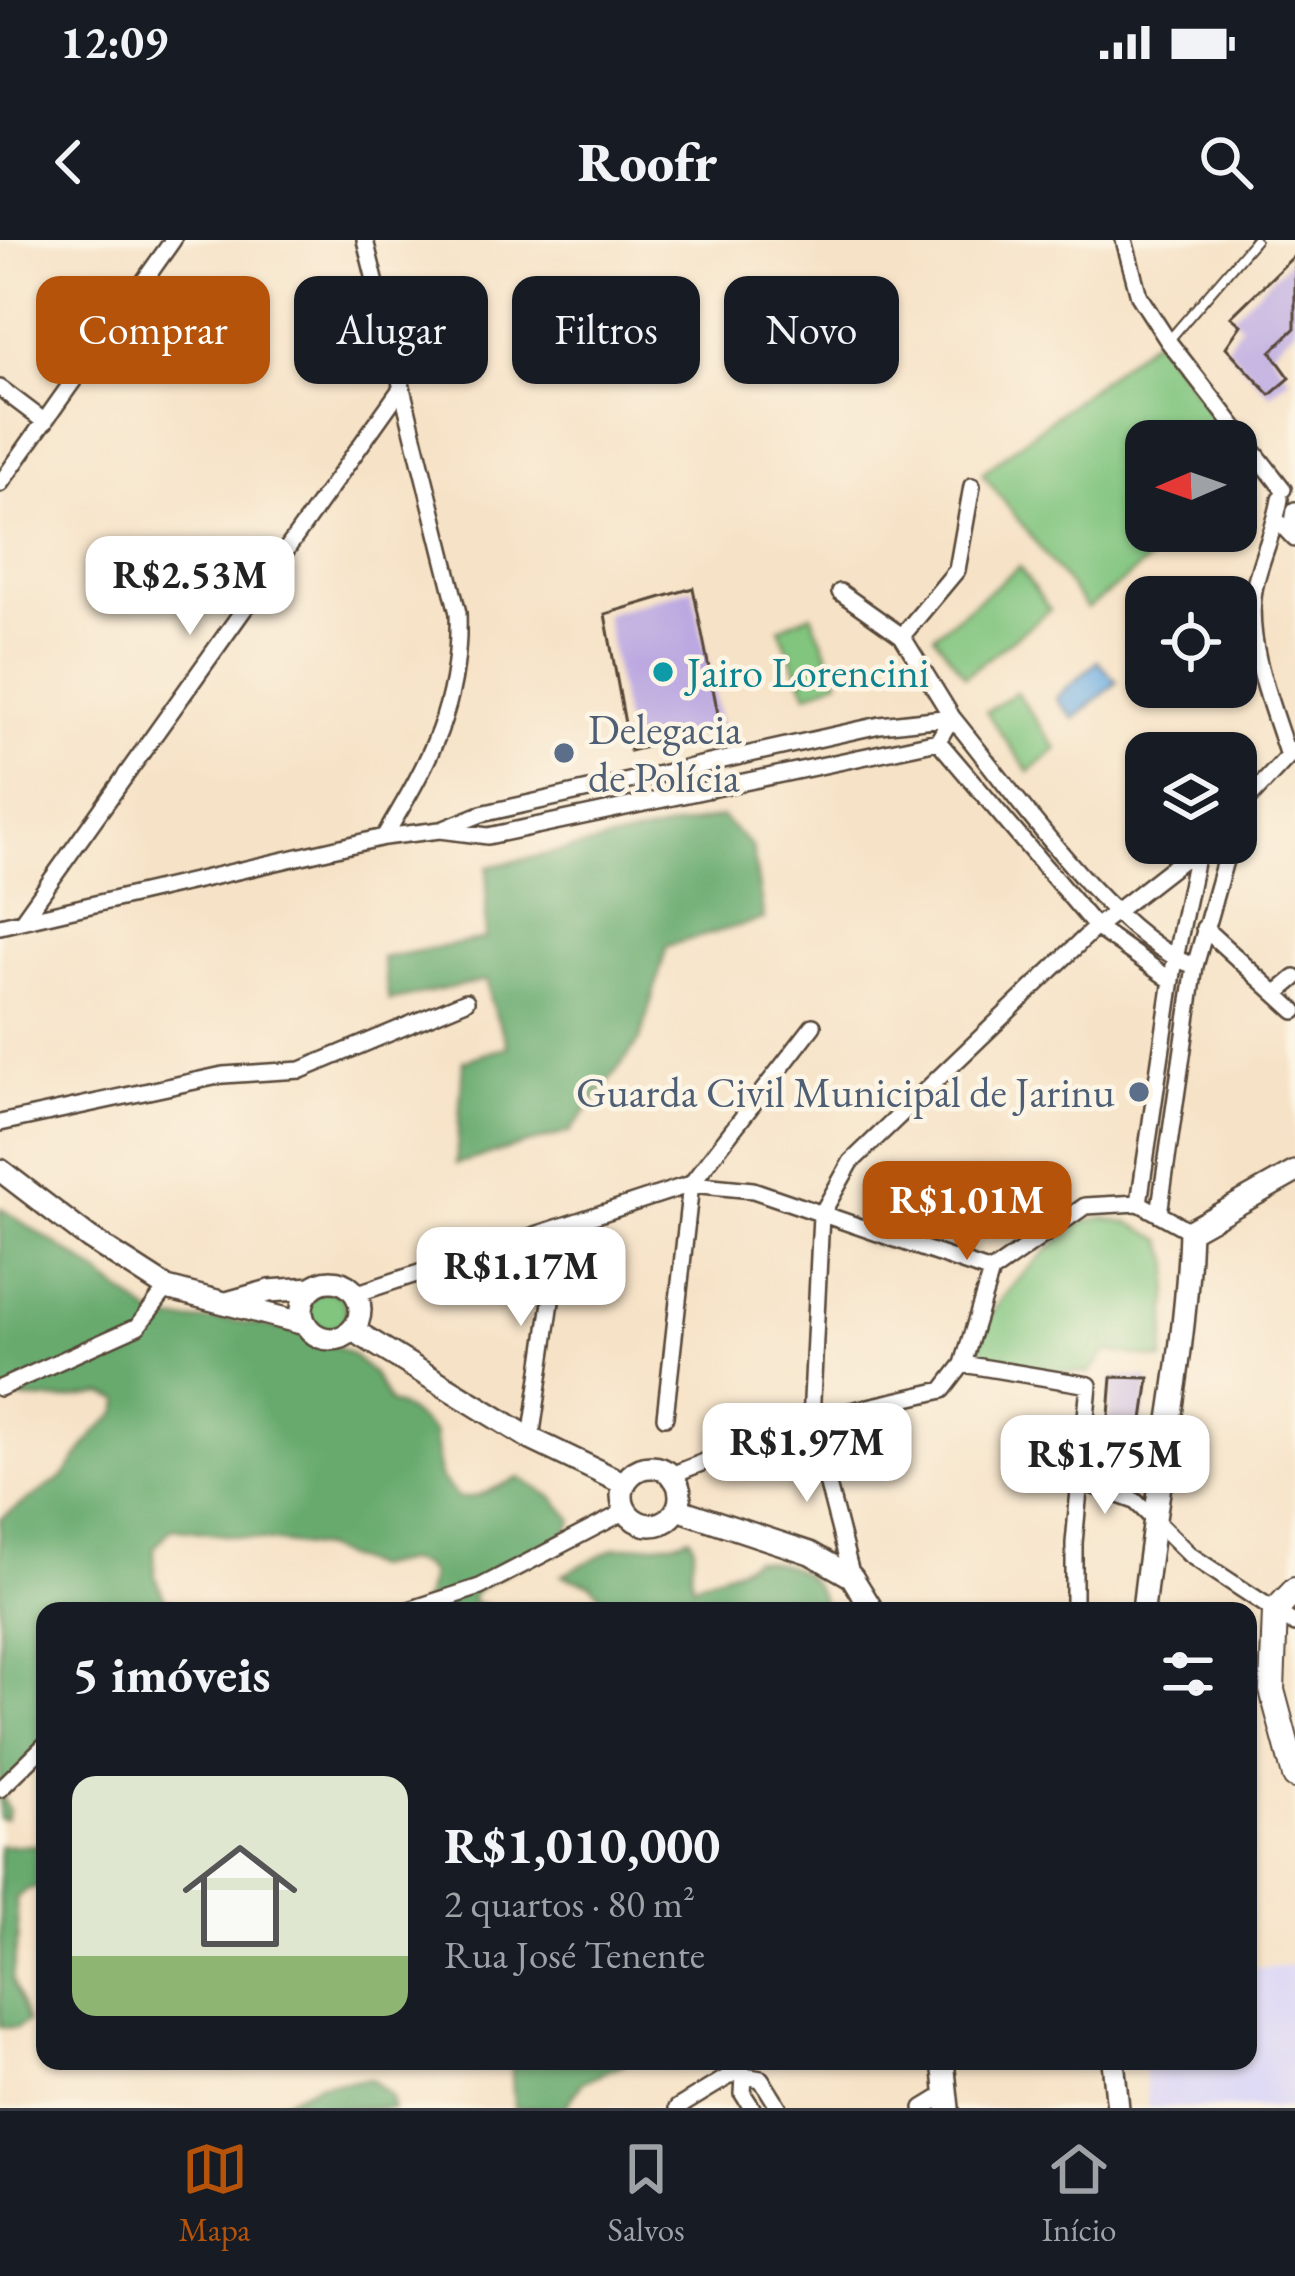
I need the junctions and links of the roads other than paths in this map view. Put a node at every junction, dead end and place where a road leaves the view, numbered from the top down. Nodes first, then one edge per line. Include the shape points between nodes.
1 (173, 240) edge
2 (365, 240) edge
3 (1124, 240) edge
4 (1255, 240) edge
5 (1168, 341) junction
6 (402, 387) junction
7 (0, 388) edge
8 (45, 422) junction
9 (0, 484) edge
10 (972, 486) dead end
11 (1290, 499) edge
12 (1276, 520) junction
13 (1293, 537) edge
14 (840, 592) dead end
15 (902, 636) junction
16 (952, 717) junction
17 (938, 741) junction
18 (1292, 753) edge
19 (1257, 790) edge
20 (440, 830) junction
21 (384, 837) junction
22 (1177, 864) edge
23 (1197, 864) edge
24 (1224, 864) edge
25 (1113, 912) junction
26 (22, 920) junction
27 (0, 926) edge
28 (1096, 927) junction
29 (1204, 928) junction
30 (1175, 959) junction
31 (1195, 966) junction
32 (1295, 978) edge
33 (1172, 981) junction
34 (1276, 993) junction
35 (466, 1000) dead end
36 (1295, 1010) edge
37 (813, 1026) dead end
38 (1160, 1078) junction
39 (1178, 1083) junction
40 (0, 1123) edge
41 (0, 1170) edge
42 (1295, 1172) edge
43 (691, 1184) junction
44 (1139, 1204) junction
45 (1159, 1214) junction
46 (821, 1215) junction
47 (562, 1226) junction
48 (1190, 1232) junction
49 (991, 1272) junction
50 (167, 1288) junction
51 (312, 1288) junction
52 (355, 1294) junction
53 (229, 1302) junction
54 (305, 1324) junction
55 (353, 1330) junction
56 (963, 1364) junction
57 (0, 1388) edge
58 (664, 1417) dead end
59 (811, 1420) junction
60 (532, 1439) junction
61 (671, 1475) junction
62 (1080, 1481) junction
63 (625, 1484) junction
64 (676, 1509) junction
65 (626, 1511) junction
66 (1153, 1520) junction
67 (852, 1577) junction
68 (1295, 1590) edge
69 (434, 1602) edge
70 (867, 1602) edge
71 (1075, 1602) edge
72 (1144, 1602) edge
73 (1285, 1617) edge
74 (36, 1754) edge
75 (1295, 1776) edge
76 (0, 1789) edge
77 (739, 2070) edge
78 (741, 2070) edge
79 (743, 2070) edge
80 (944, 2070) edge
81 (1114, 2070) edge
82 (947, 2101) edge
83 (677, 2108) edge
84 (752, 2108) edge
85 (779, 2108) edge
86 (923, 2108) edge
87 (1118, 2108) edge

1 - 8 street
2 - 6 street
3 - 5 street via 1139,296
4 - 5 lane
5 - 11 street
6 - 21 street via 458,613 459,657 431,758
6 - 26 street
7 - 8 street
8 - 9 street
10 - 15 street via 957,570
11 - 12 street
11 - 13 street
12 - 13 street
12 - 18 street via 1253,595 1267,692
14 - 15 street
15 - 16 street
16 - 17 street
16 - 20 street via 880,724
16 - 25 street
17 - 20 street via 488,836
17 - 28 street
18 - 19 street
20 - 21 street
21 - 26 street
22 - 25 street
23 - 30 street
24 - 29 street
25 - 28 street
25 - 30 street
26 - 27 street
28 - 33 street
28 - 46 street via 851,1162
29 - 31 street
29 - 34 street
30 - 31 street
30 - 33 street
31 - 39 street
32 - 34 street
33 - 38 street
34 - 36 street
35 - 40 street via 302,1070 224,1075
37 - 43 street
38 - 39 street
38 - 44 street
39 - 45 street
41 - 50 main road
42 - 48 main road
43 - 46 street via 752,1190
43 - 47 street
43 - 58 street
44 - 45 street
44 - 49 street via 1085,1206
45 - 48 street
46 - 49 street
46 - 59 street
47 - 52 street
47 - 60 street
48 - 66 main road
49 - 56 street
50 - 53 main road
50 - 57 street via 138,1326
51 - 52 main road via 339,1282
51 - 53 main road
51 - 54 main road via 302,1304
52 - 55 main road
53 - 54 main road
54 - 55 main road via 327,1339
55 - 60 main road
56 - 59 street via 943,1390
56 - 62 street via 1089,1385
59 - 61 street
59 - 67 street
60 - 63 main road
61 - 63 main road via 646,1467
61 - 64 main road via 680,1492
62 - 66 street via 1135,1501
62 - 71 street
63 - 65 main road
64 - 65 main road via 651,1526
64 - 67 main road via 810,1553
65 - 69 street via 480,1587
66 - 72 main road
66 - 73 street via 1190,1555
67 - 70 main road
68 - 73 main road
73 - 75 main road via 1272,1690
74 - 76 street
77 - 83 street
78 - 84 street
79 - 85 street via 760,2079
80 - 82 main road
81 - 87 main road
82 - 86 street

